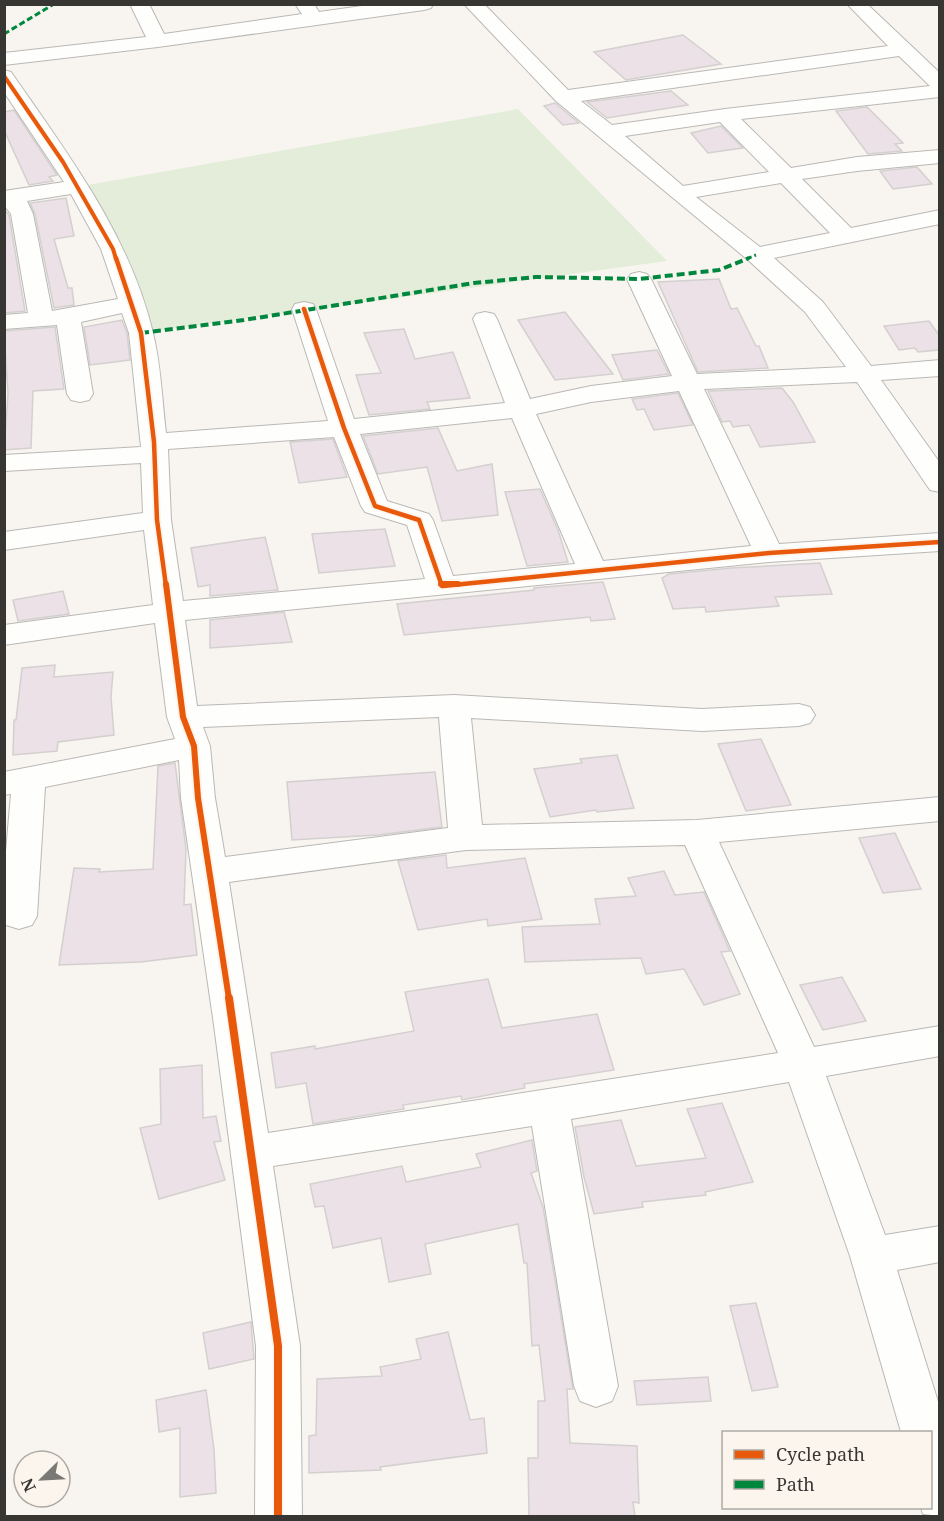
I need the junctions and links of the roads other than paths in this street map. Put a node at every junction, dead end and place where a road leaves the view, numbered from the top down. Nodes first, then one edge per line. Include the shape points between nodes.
1 (139, 4) edge
2 (424, 4) edge
3 (473, 4) edge
4 (856, 4) edge
5 (309, 11) edge
6 (158, 42) junction
7 (902, 50) junction
8 (4, 59) edge
9 (4, 76) edge
10 (939, 86) edge
11 (939, 91) edge
12 (563, 96) junction
13 (13, 100) edge
14 (725, 115) junction
15 (608, 132) junction
16 (939, 156) edge
17 (788, 176) junction
18 (76, 187) junction
19 (678, 193) junction
20 (9, 197) edge
21 (937, 220) edge
22 (846, 236) junction
23 (756, 255) junction
24 (639, 279) dead end
25 (131, 304) junction
26 (304, 309) dead end
27 (68, 316) junction
28 (41, 319) junction
29 (485, 319) dead end
30 (4, 322) edge
31 (939, 368) edge
32 (864, 374) junction
33 (688, 381) junction
34 (80, 394) dead end
35 (520, 409) junction
36 (344, 428) junction
37 (153, 448) junction
38 (4, 464) edge
39 (939, 484) edge
40 (157, 520) junction
41 (4, 541) edge
42 (939, 542) edge
43 (769, 553) junction
44 (592, 570) junction
45 (442, 586) junction
46 (169, 612) junction
47 (4, 635) edge
48 (454, 706) junction
49 (798, 715) dead end
50 (188, 732) junction
51 (17, 781) edge
52 (939, 809) edge
53 (697, 832) junction
54 (466, 838) junction
55 (210, 872) junction
56 (19, 916) dead end
57 (939, 1041) edge
58 (802, 1063) junction
59 (549, 1107) junction
60 (251, 1153) junction
61 (939, 1244) edge
62 (871, 1256) junction
63 (596, 1386) dead end
64 (924, 1431) edge
65 (932, 1468) edge
66 (939, 1498) edge
67 (278, 1516) edge

1 - 6 street
2 - 5 street
3 - 12 street
4 - 7 street
5 - 6 street
6 - 8 street
7 - 10 street
7 - 12 street
9 - 13 street
11 - 14 street
12 - 15 street
13 - 18 street via 63,162
14 - 15 street
14 - 17 street
15 - 19 street
16 - 17 street
17 - 19 street
17 - 22 street
18 - 20 street
18 - 25 street via 113,249
19 - 23 street
20 - 28 street via 22,214
21 - 22 street
22 - 23 street
23 - 32 street via 814,307
24 - 33 street
25 - 27 street
25 - 37 street via 141,333
26 - 36 street
27 - 28 street
27 - 34 street
28 - 30 street
29 - 35 street
31 - 32 street
32 - 33 street
32 - 39 street
33 - 35 street via 591,394
33 - 43 street
35 - 36 street
35 - 44 street
36 - 37 street
36 - 45 street via 375,506 419,520
37 - 38 street
37 - 40 street
40 - 41 street
40 - 46 street
42 - 43 street
43 - 44 street
44 - 45 street
45 - 46 street
46 - 47 street
46 - 50 street
48 - 49 street via 702,720
48 - 50 street
48 - 54 street
50 - 51 street
50 - 55 street
51 - 56 street
52 - 53 street
53 - 54 street
53 - 58 street
54 - 55 street
55 - 60 street
57 - 58 street
58 - 59 street
58 - 62 street
59 - 60 street
59 - 63 street
60 - 67 street via 278,1346
61 - 62 street
62 - 64 street
65 - 66 street

